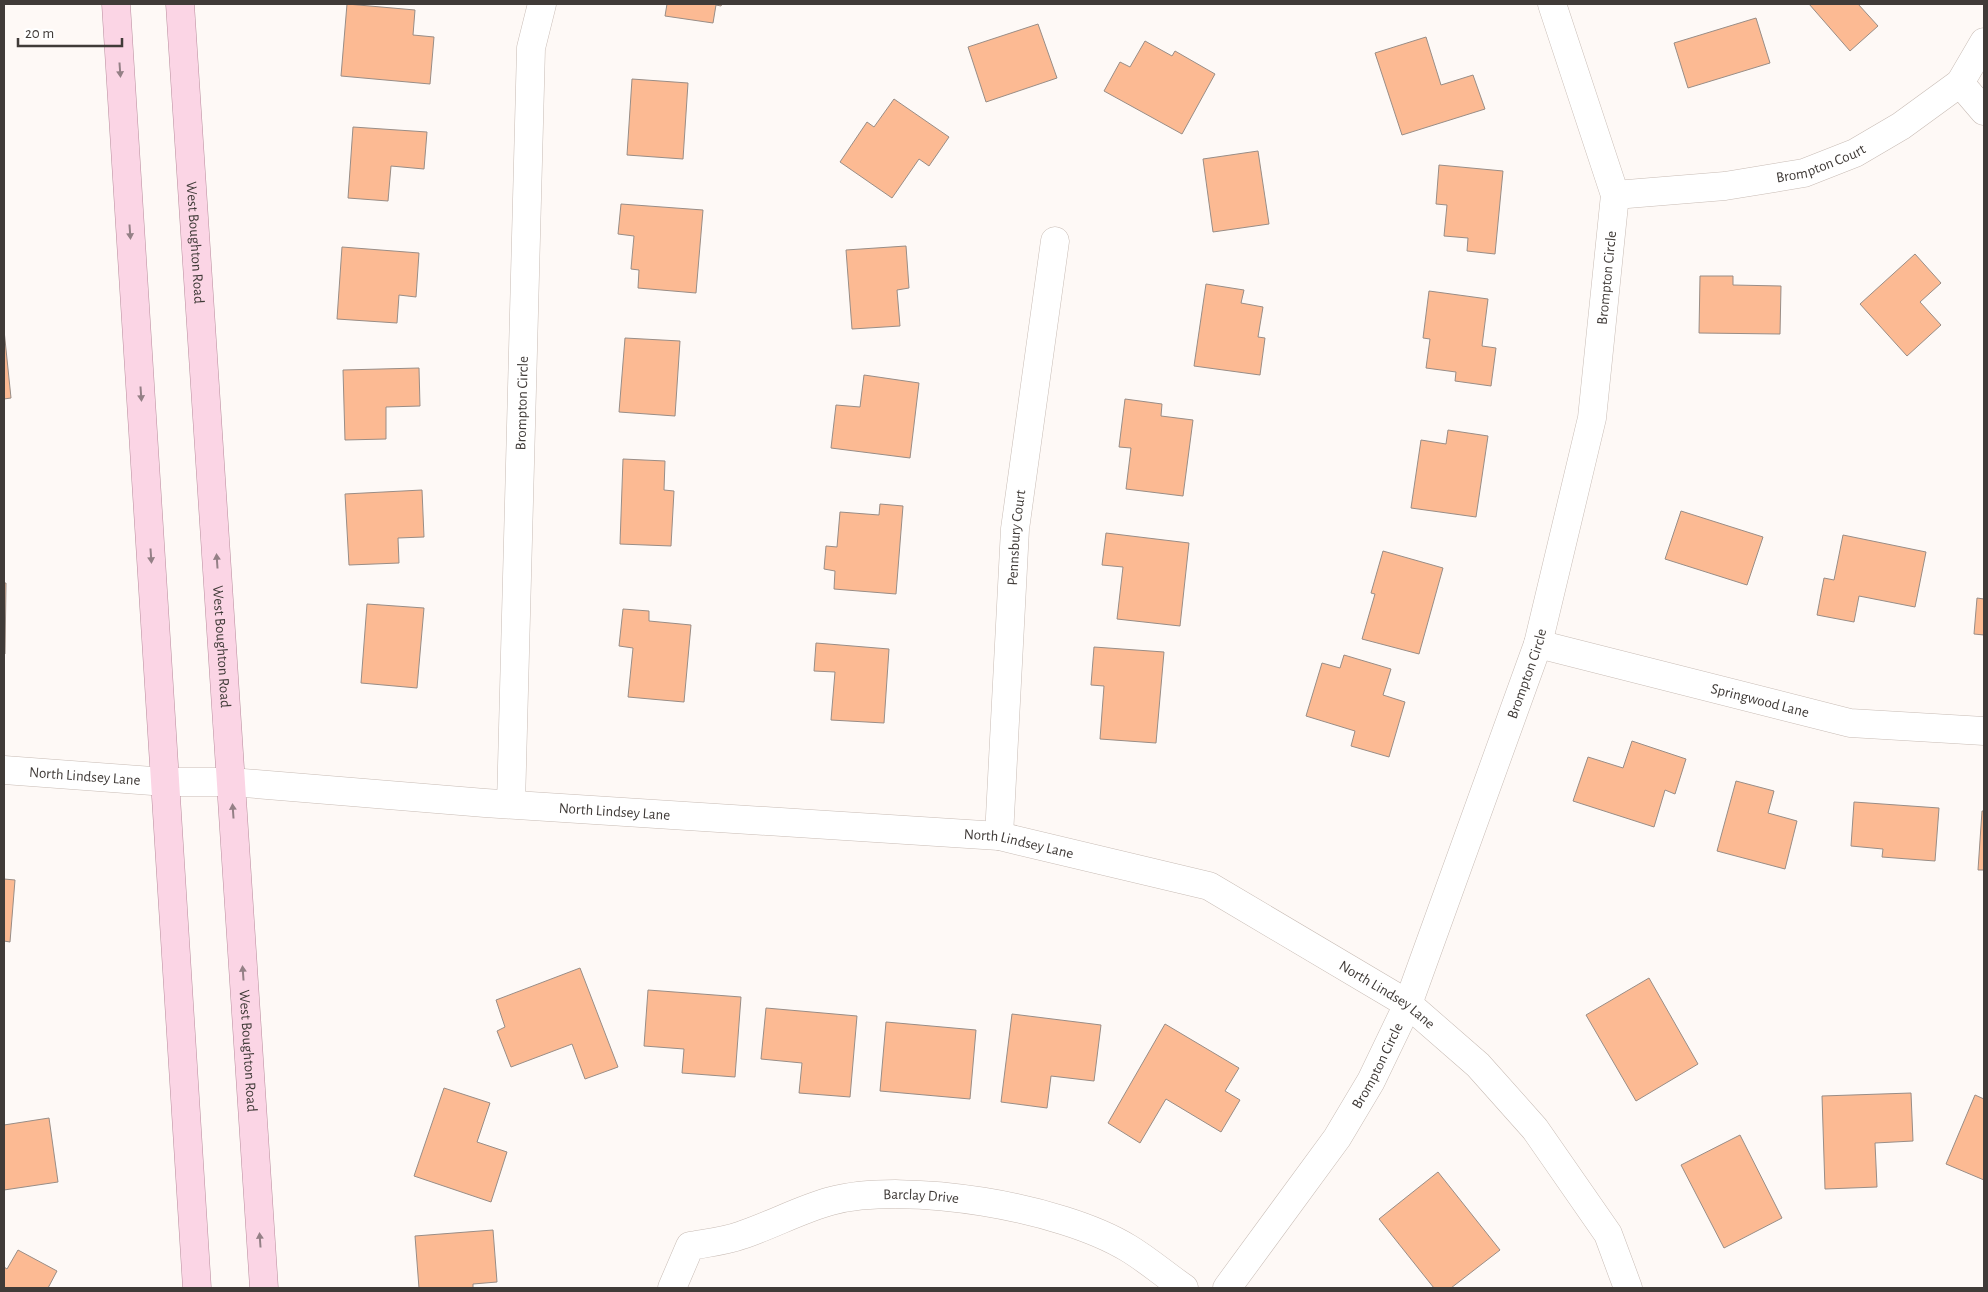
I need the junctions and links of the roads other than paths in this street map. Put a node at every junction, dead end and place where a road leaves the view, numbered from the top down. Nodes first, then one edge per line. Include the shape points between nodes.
1 (116, 4) edge
2 (180, 4) edge
3 (542, 4) edge
4 (1552, 4) edge
5 (1984, 42) edge
6 (1960, 83) junction
7 (1984, 110) edge
8 (1615, 195) junction
9 (1055, 240) dead end
10 (1538, 644) junction
11 (1984, 731) edge
12 (4, 770) edge
13 (166, 782) junction
14 (231, 782) junction
15 (511, 804) junction
16 (999, 836) junction
17 (1408, 1004) junction
18 (197, 1288) edge
19 (264, 1288) edge
20 (672, 1288) edge
21 (1184, 1288) edge
22 (1227, 1288) edge
23 (1628, 1288) edge

1 -> 13 main road
14 -> 2 main road, West Boughton Road
3 - 15 street, Brompton Circle via 531,48
4 - 8 street, Brompton Circle
5 - 6 street, Brompton Court
6 - 7 street
6 - 8 street, Brompton Court via 1855,153 1804,173 1725,186
8 - 10 street, Brompton Circle via 1592,418
9 - 16 street, Pennsbury Court via 1015,529
10 - 11 street, Springwood Lane via 1850,723
10 - 17 street, Brompton Circle
12 - 13 street, North Lindsey Lane
13 - 14 street, North Lindsey Lane
13 - 18 main road
14 - 15 street, North Lindsey Lane
19 -> 14 main road, West Boughton Road
15 - 16 street, North Lindsey Lane
16 - 17 street, North Lindsey Lane via 1209,886
17 - 22 street, Brompton Circle via 1371,1081 1336,1138
17 - 23 street, North Lindsey Lane via 1478,1065 1535,1129 1608,1234
20 - 21 street, Barclay Drive via 690,1246 740,1236 830,1201 872,1195 923,1195 1035,1212 1079,1226 1128,1248

